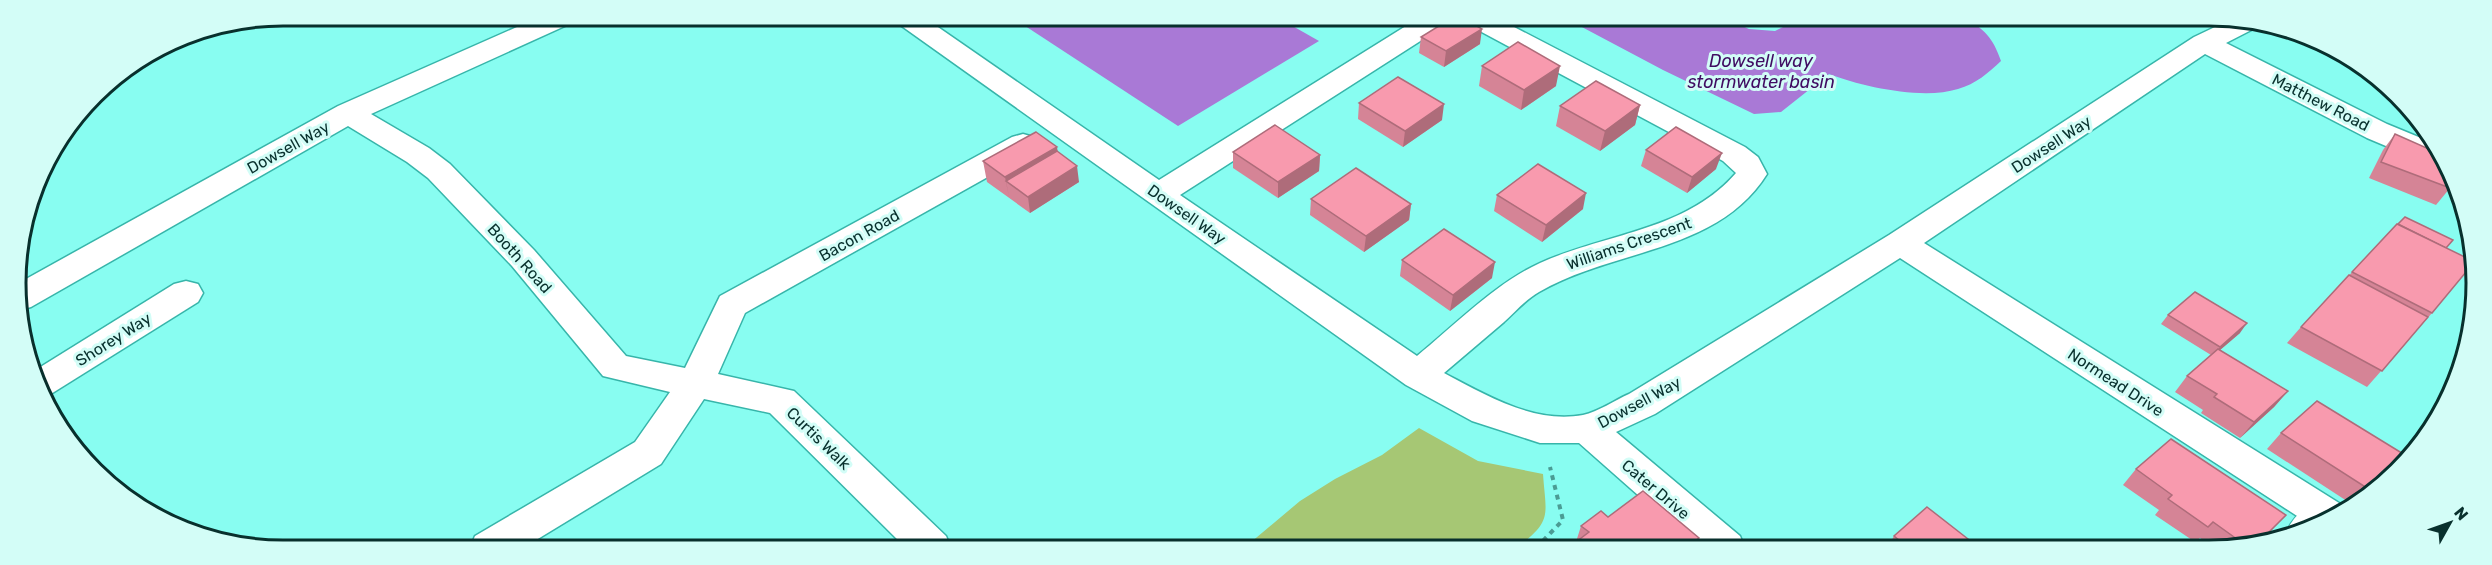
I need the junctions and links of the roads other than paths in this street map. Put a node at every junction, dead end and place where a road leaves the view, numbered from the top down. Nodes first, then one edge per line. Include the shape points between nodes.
1 (542, 26) edge
2 (919, 26) edge
3 (1425, 26) edge
4 (1491, 26) edge
5 (2237, 27) edge
6 (2204, 43) junction
7 (348, 113) junction
8 (1060, 124) junction
9 (2432, 154) edge
10 (1158, 195) junction
11 (1900, 243) junction
12 (186, 293) dead end
13 (26, 294) edge
14 (1418, 375) junction
15 (45, 382) edge
16 (696, 383) junction
17 (1587, 429) junction
18 (2314, 517) edge
19 (502, 540) edge
20 (924, 540) edge
21 (1717, 540) edge

1 - 7 street, Dowsell Way
2 - 8 street, Dowsell Way
3 - 10 street
4 - 14 street, Williams Crescent via 1734,154 1752,174 1711,213 1688,225 1568,263 1526,284
5 - 6 street, Dowsell Way
6 - 9 street, Matthew Road via 2377,131
6 - 11 street, Dowsell Way
7 - 13 street, Dowsell Way
7 - 16 street, Booth Road via 439,171 523,258 615,367
8 - 10 street, Dowsell Way
8 - 16 street, Bacon Road via 732,305
10 - 14 street, Dowsell Way
11 - 17 street, Dowsell Way via 1642,404
11 - 18 street, Normead Drive
12 - 15 street, Shorey Way
14 - 17 street, Dowsell Way via 1485,411 1540,429
16 - 19 street via 648,453
16 - 20 street, Curtis Walk via 781,401
17 - 21 street, Cater Drive

